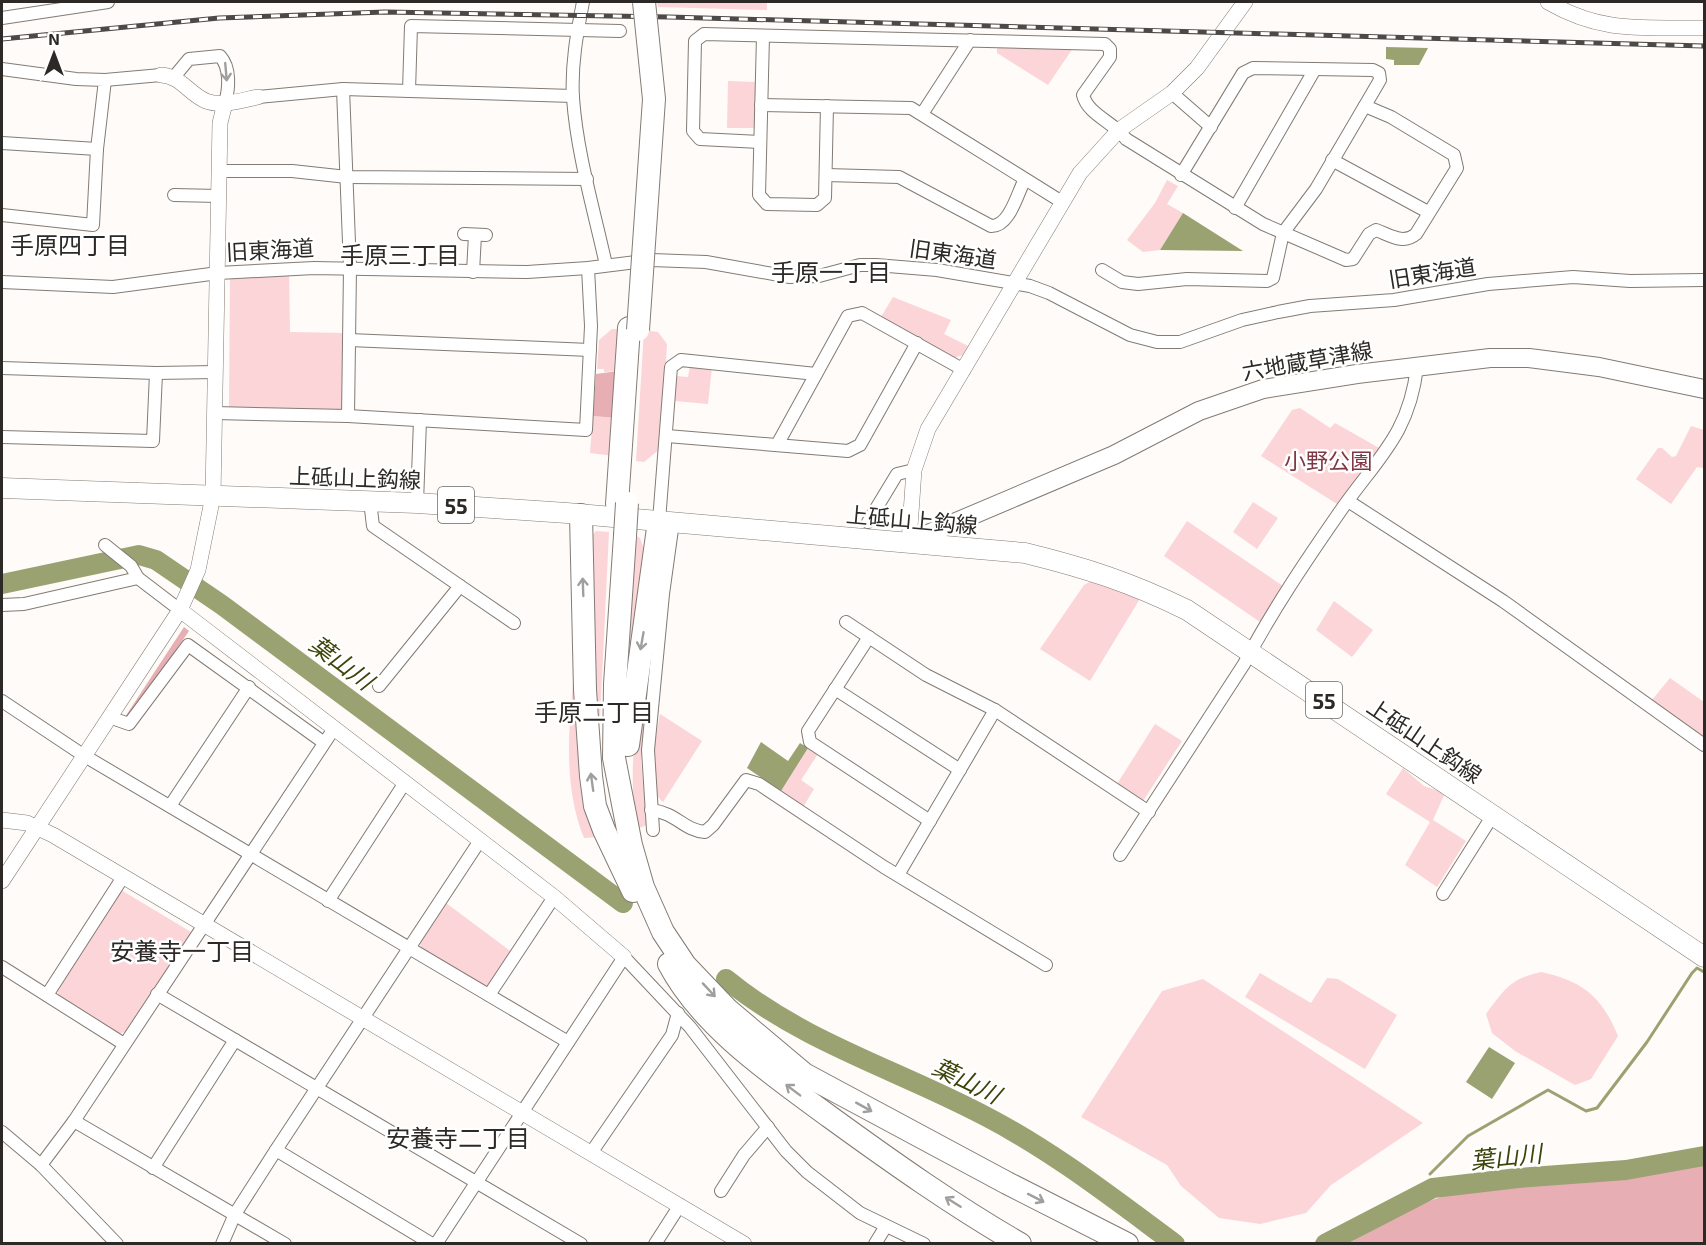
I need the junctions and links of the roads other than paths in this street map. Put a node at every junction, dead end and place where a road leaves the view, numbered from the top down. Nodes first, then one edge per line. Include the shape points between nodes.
1 (108, 2) edge
2 (583, 2) edge
3 (631, 2) edge
4 (644, 2) edge
5 (1245, 2) edge
6 (1548, 2) edge
7 (2, 18) edge
8 (1704, 28) edge
9 (578, 30) junction
10 (620, 32) dead end
11 (763, 36) junction
12 (970, 40) junction
13 (2, 69) edge
14 (1315, 69) junction
15 (167, 76) junction
16 (105, 80) junction
17 (343, 89) junction
18 (409, 91) junction
19 (1172, 93) junction
20 (573, 96) junction
21 (258, 98) joint
22 (225, 103) junction
23 (762, 105) junction
24 (827, 106) junction
25 (1365, 106) junction
26 (922, 114) junction
27 (1211, 127) junction
28 (1119, 130) junction
29 (760, 142) junction
30 (2, 143) edge
31 (97, 149) junction
32 (1332, 160) junction
33 (219, 171) junction
34 (826, 175) junction
35 (1181, 175) junction
36 (347, 177) junction
37 (587, 179) junction
38 (1024, 181) junction
39 (174, 195) dead end
40 (218, 196) junction
41 (1062, 202) junction
42 (1235, 208) junction
43 (1428, 212) junction
44 (2, 215) edge
45 (1283, 233) junction
46 (475, 235) dead end
47 (606, 265) junction
48 (350, 268) junction
49 (588, 268) junction
50 (1102, 270) dead end
51 (473, 272) junction
52 (218, 273) junction
53 (1704, 280) edge
54 (2, 282) edge
55 (1017, 284) junction
56 (633, 329) junction
57 (349, 340) junction
58 (916, 343) junction
59 (590, 350) junction
60 (1417, 367) junction
61 (2, 368) edge
62 (964, 370) junction
63 (216, 372) junction
64 (156, 373) junction
65 (816, 374) junction
66 (1704, 389) edge
67 (215, 412) junction
68 (348, 416) junction
69 (420, 420) junction
70 (667, 436) junction
71 (2, 438) edge
72 (777, 445) junction
73 (914, 470) junction
74 (2, 488) edge
75 (213, 496) junction
76 (370, 501) junction
77 (1348, 501) junction
78 (417, 503) junction
79 (581, 514) junction
80 (666, 521) junction
81 (868, 522) dead end
82 (620, 536) junction
83 (909, 542) junction
84 (105, 544) dead end
85 (138, 578) junction
86 (460, 586) junction
87 (2, 605) edge
88 (180, 610) junction
89 (846, 622) dead end
90 (514, 623) dead end
91 (869, 637) junction
92 (1251, 650) junction
93 (379, 686) dead end
94 (249, 687) junction
95 (835, 689) junction
96 (2, 701) edge
97 (995, 710) junction
98 (109, 717) junction
99 (328, 736) junction
100 (1704, 745) edge
101 (83, 755) junction
102 (960, 770) junction
103 (404, 784) junction
104 (170, 806) junction
105 (651, 810) junction
106 (624, 812) junction
107 (1149, 812) junction
108 (1493, 815) junction
109 (2, 820) edge
110 (930, 821) junction
111 (37, 827) junction
112 (652, 830) dead end
113 (479, 842) junction
114 (249, 854) junction
115 (1120, 855) dead end
116 (898, 874) junction
117 (626, 876) junction
118 (123, 877) junction
119 (2, 881) edge
120 (1443, 894) dead end
121 (554, 897) junction
122 (328, 901) junction
123 (203, 924) junction
124 (408, 948) junction
125 (624, 957) junction
126 (1704, 957) edge
127 (1046, 965) dead end
128 (2, 967) edge
129 (157, 994) junction
130 (47, 995) junction
131 (489, 995) junction
132 (678, 1013) junction
133 (362, 1017) junction
134 (235, 1040) junction
135 (568, 1042) junction
136 (124, 1044) junction
137 (316, 1088) junction
138 (522, 1112) junction
139 (74, 1121) junction
140 (768, 1127) junction
141 (2, 1132) edge
142 (276, 1150) junction
143 (591, 1153) junction
144 (41, 1165) junction
145 (153, 1168) junction
146 (477, 1182) junction
147 (721, 1191) dead end
148 (680, 1205) junction
149 (235, 1214) junction
150 (886, 1226) junction
151 (1110, 1238) edge
152 (117, 1244) edge
153 (222, 1244) edge
154 (285, 1244) edge
155 (434, 1244) edge
156 (582, 1244) edge
157 (655, 1244) edge
158 (744, 1244) edge
159 (875, 1244) edge
160 (924, 1244) edge
161 (1020, 1244) edge
162 (1127, 1244) edge

1 - 7 street
2 - 9 street
3 - 56 highway via 642,100
4 - 56 highway, bridge via 654,99
5 - 19 street via 1216,45
6 - 8 street via 1597,24
9 - 10 street
9 - 18 street via 411,26
9 - 20 street
11 - 12 street
11 - 23 street
11 - 29 street via 704,34 695,41 693,132 700,139
12 - 26 street
12 - 28 street via 1105,44 1110,57 1083,95 1086,106
13 - 16 street
14 - 25 street via 1373,70 1379,74 1380,80
14 - 27 street via 1253,68 1243,73
14 - 42 street
15 - 16 street
15 - 22 street via 204,100
15 -> 22 street via 189,59 220,56 226,63
16 - 31 street
17 - 18 street
17 - 21 street
17 - 36 street
18 - 20 street
19 - 27 street
19 - 28 street
20 - 37 street
21 - 22 street
22 - 33 street via 220,123
23 - 24 street
23 - 29 street
24 - 26 street via 911,108
24 - 34 street
25 - 32 street
25 - 43 street via 1391,117 1457,160 1457,168
26 - 38 street
27 - 35 street
28 - 35 street via 1126,140
28 - 41 street via 1080,173
29 - 34 street via 759,195 767,204 817,205 825,198
30 - 31 street
31 - 44 street via 93,225
32 - 43 street
32 - 45 street
33 - 36 street via 292,171
33 - 40 street
34 - 38 street via 899,177 991,226 1004,222
35 - 42 street
36 - 37 street
36 - 48 street
37 - 47 street
38 - 41 street
39 - 40 street
40 - 52 street
41 - 55 street
42 - 45 street
43 - 45 street via 1409,240 1376,230 1353,259 1346,260
45 - 50 street via 1276,272 1267,281 1187,279 1138,284 1122,282
46 - 51 street
47 - 49 street, 旧東海道
47 - 55 street, 旧東海道 via 651,260 706,262 790,277 819,276 860,265 876,265 937,270
48 - 51 street, 旧東海道
48 - 52 street, 旧東海道
48 - 57 street
49 - 51 street, 旧東海道
49 - 59 street
52 - 54 street, 旧東海道 via 113,287
52 - 63 street
53 - 55 street, 旧東海道 via 1573,277 1488,284 1394,300 1310,306 1267,314 1180,342 1157,342 1130,335 1049,293
55 - 62 street
56 - 82 highway, bridge
57 - 59 street
57 - 68 street
58 - 62 street
58 - 65 street via 862,313 848,316
58 - 72 street via 860,445 848,451
59 - 69 street via 586,430
60 - 66 main road, 六地蔵草津線 via 1490,358 1529,358 1599,367
60 - 77 street via 1412,402 1397,436
60 - 83 main road, 六地蔵草津線 via 1263,389 1233,398 1028,494
61 - 64 street
62 - 73 street via 928,429
63 - 64 street
63 - 67 street
64 - 71 street via 153,441
65 - 70 street via 681,360 671,367
65 - 72 street
67 - 68 street
67 - 75 street
68 - 69 street
69 - 78 street
70 - 72 street
70 - 80 street
73 - 81 street via 897,474
73 - 83 street
74 - 75 main road, 上砥山上鈎線 / 55
75 - 76 main road, 上砥山上鈎線 / 55
75 - 88 street via 198,570
76 - 78 main road, 上砥山上鈎線 / 55
76 - 86 street via 373,526
77 - 92 street
77 - 100 street via 1503,601
78 - 79 main road, 上砥山上鈎線 / 55
79 - 80 main road, 上砥山上鈎線 / 55
117 -> 79 highway via 595,806 591,777
80 - 83 main road, 上砥山上鈎線 / 55
80 - 105 street via 648,750
80 -> 106 highway via 628,732
82 - 106 highway via 614,758
82 - 117 highway via 604,685 611,806
83 - 92 main road, 上砥山上鈎線 / 55 via 1025,554 1089,568 1187,609
84 - 85 street
85 - 87 street via 24,604
85 - 88 street
86 - 90 street
86 - 93 street
88 - 98 street
88 - 99 street
89 - 91 street
91 - 95 street
91 - 97 street via 926,675
92 - 107 street
92 - 108 main road, 上砥山上鈎線 / 55
94 - 98 street via 188,645 129,724
94 - 99 street
94 - 104 street
95 - 102 street
95 - 110 street via 808,731 810,742
96 - 101 street
97 - 102 street
97 - 107 street
98 - 101 street
99 - 103 street
99 - 114 street
101 - 104 street
101 - 111 street
102 - 110 street
103 - 113 street
103 - 122 street
104 - 114 street
105 - 112 street
105 - 116 street via 668,812 694,831 705,832 746,780 759,784
106 -> 151 highway via 643,887 663,932 685,965 728,1010 804,1074
107 - 115 street
108 - 120 street
108 - 126 main road, 上砥山上鈎線 / 55
109 - 111 street
110 - 116 street
111 - 118 street
111 - 119 street
113 - 121 street
113 - 124 street
114 - 122 street
114 - 123 street
116 - 127 street
161 -> 117 highway via 887,1158 736,1044 674,975
118 - 123 street
118 - 130 street
121 - 125 street
121 - 131 street
122 - 124 street
123 - 129 street
123 - 133 street
124 - 131 street
124 - 133 street
125 - 132 street
125 - 135 street
128 - 130 street
129 - 134 street
129 - 136 street
130 - 136 street
131 - 135 street
132 - 140 street
132 - 143 street via 672,1035
133 - 137 street
133 - 138 street
134 - 137 street
134 - 145 street
135 - 138 street
136 - 139 street
137 - 142 street
137 - 146 street
138 - 143 street
138 - 146 street
139 - 144 street
139 - 145 street
140 - 147 street
140 - 150 street via 786,1151 834,1195
141 - 144 street
142 - 149 street
142 - 155 street
143 - 148 street
144 - 152 street
145 - 149 street
146 - 155 street
146 - 156 street
148 - 157 street
148 - 158 street
149 - 153 street
149 - 154 street
150 - 159 street
150 - 160 street
151 - 162 highway

